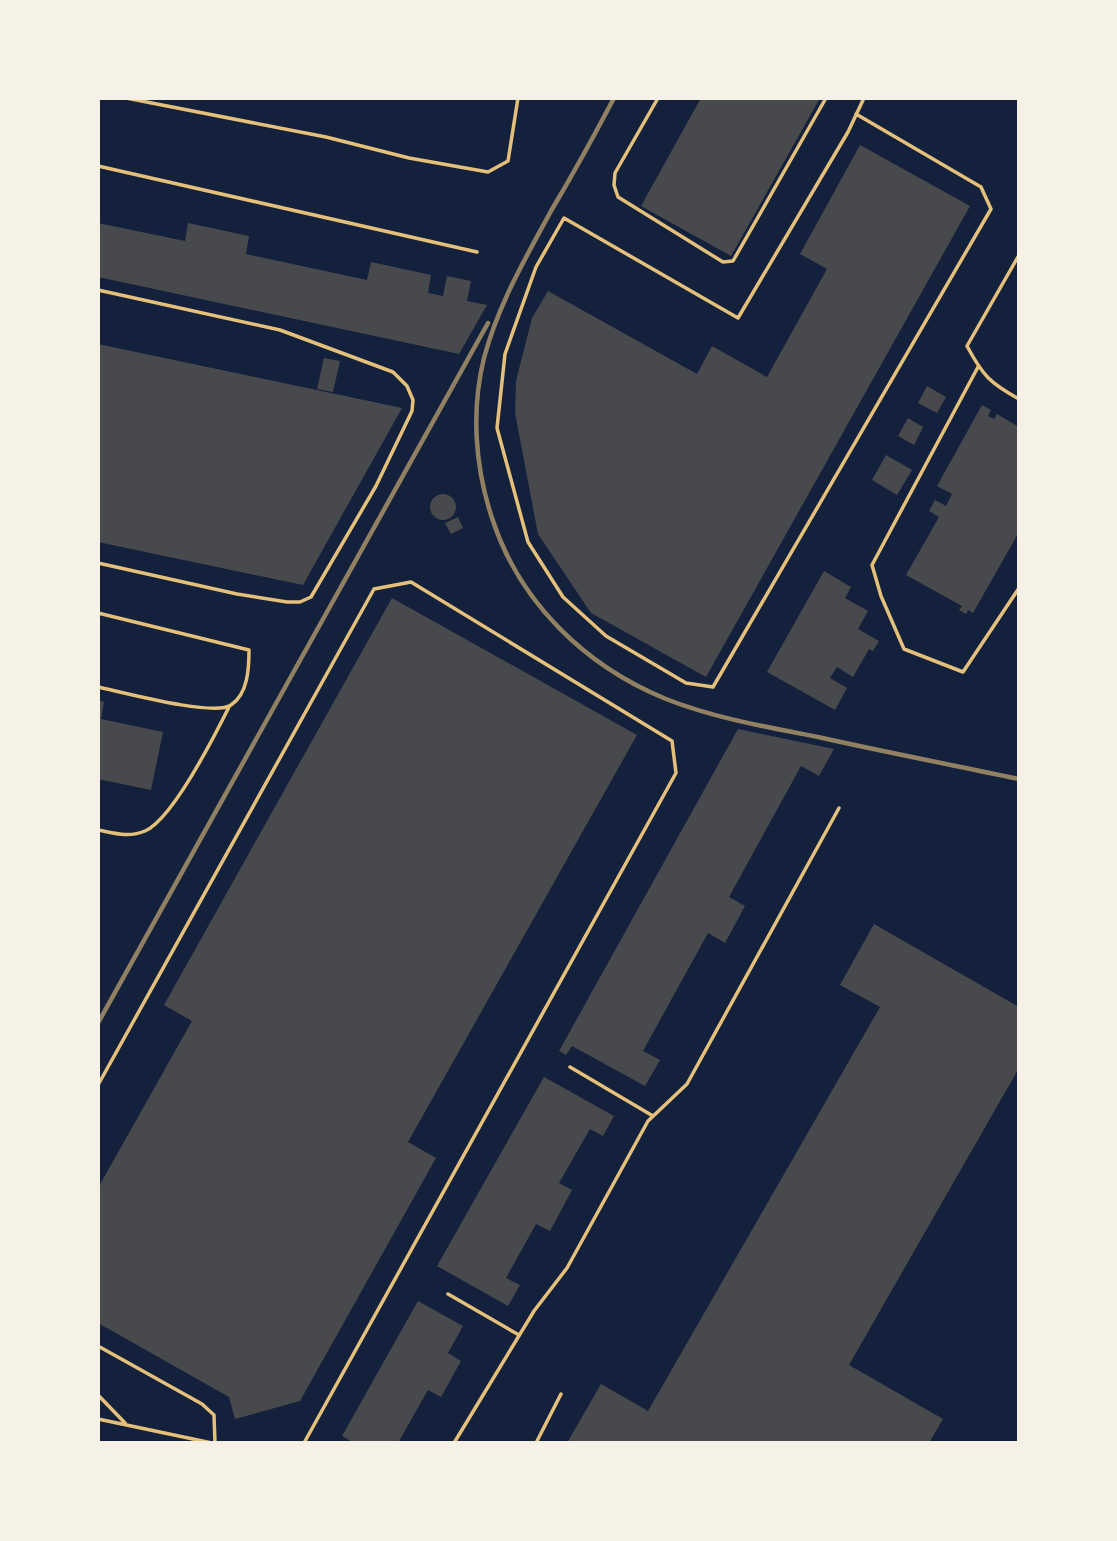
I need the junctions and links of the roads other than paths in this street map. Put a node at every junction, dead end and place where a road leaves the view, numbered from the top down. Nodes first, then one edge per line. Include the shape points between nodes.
1 (126, 98) edge
2 (519, 98) edge
3 (658, 98) edge
4 (826, 98) edge
5 (864, 98) edge
6 (856, 114) junction
7 (98, 166) edge
8 (477, 252) dead end
9 (1019, 255) edge
10 (98, 290) edge
11 (978, 367) junction
12 (1019, 399) edge
13 (98, 563) edge
14 (1019, 587) edge
15 (98, 613) edge
16 (98, 687) edge
17 (229, 707) junction
18 (839, 808) dead end
19 (98, 830) edge
20 (570, 1067) dead end
21 (98, 1085) edge
22 (653, 1116) junction
23 (448, 1294) dead end
24 (520, 1335) junction
25 (98, 1346) edge
26 (561, 1394) dead end
27 (98, 1395) edge
28 (98, 1419) edge
29 (127, 1425) junction
30 (214, 1443) edge
31 (304, 1443) edge
32 (454, 1443) edge
33 (536, 1443) edge

1 - 2 lane via 488,172 508,161
3 - 4 lane via 615,173 618,197 723,262 733,261
5 - 6 lane
6 - 6 lane via 738,318 564,218 536,267 505,354 496,428 528,542 563,597 606,636 686,683 713,687 991,209 981,187
7 - 8 lane
9 - 11 lane via 967,346
10 - 13 lane via 280,330 393,372 413,400 407,424 376,486 311,597 300,602 274,600
11 - 12 lane via 993,384
11 - 14 lane via 872,565 904,649 963,672
15 - 17 lane via 248,650 242,695
16 - 17 lane via 209,709
17 - 19 lane via 176,801 148,830 126,836
18 - 22 lane via 687,1084
20 - 22 lane
21 - 31 lane via 374,589 411,582 672,741 677,773
22 - 24 lane via 567,1268
23 - 24 lane
24 - 32 lane
25 - 30 lane via 202,1404 214,1415
26 - 33 lane
27 - 29 lane
28 - 29 lane
29 - 30 lane

